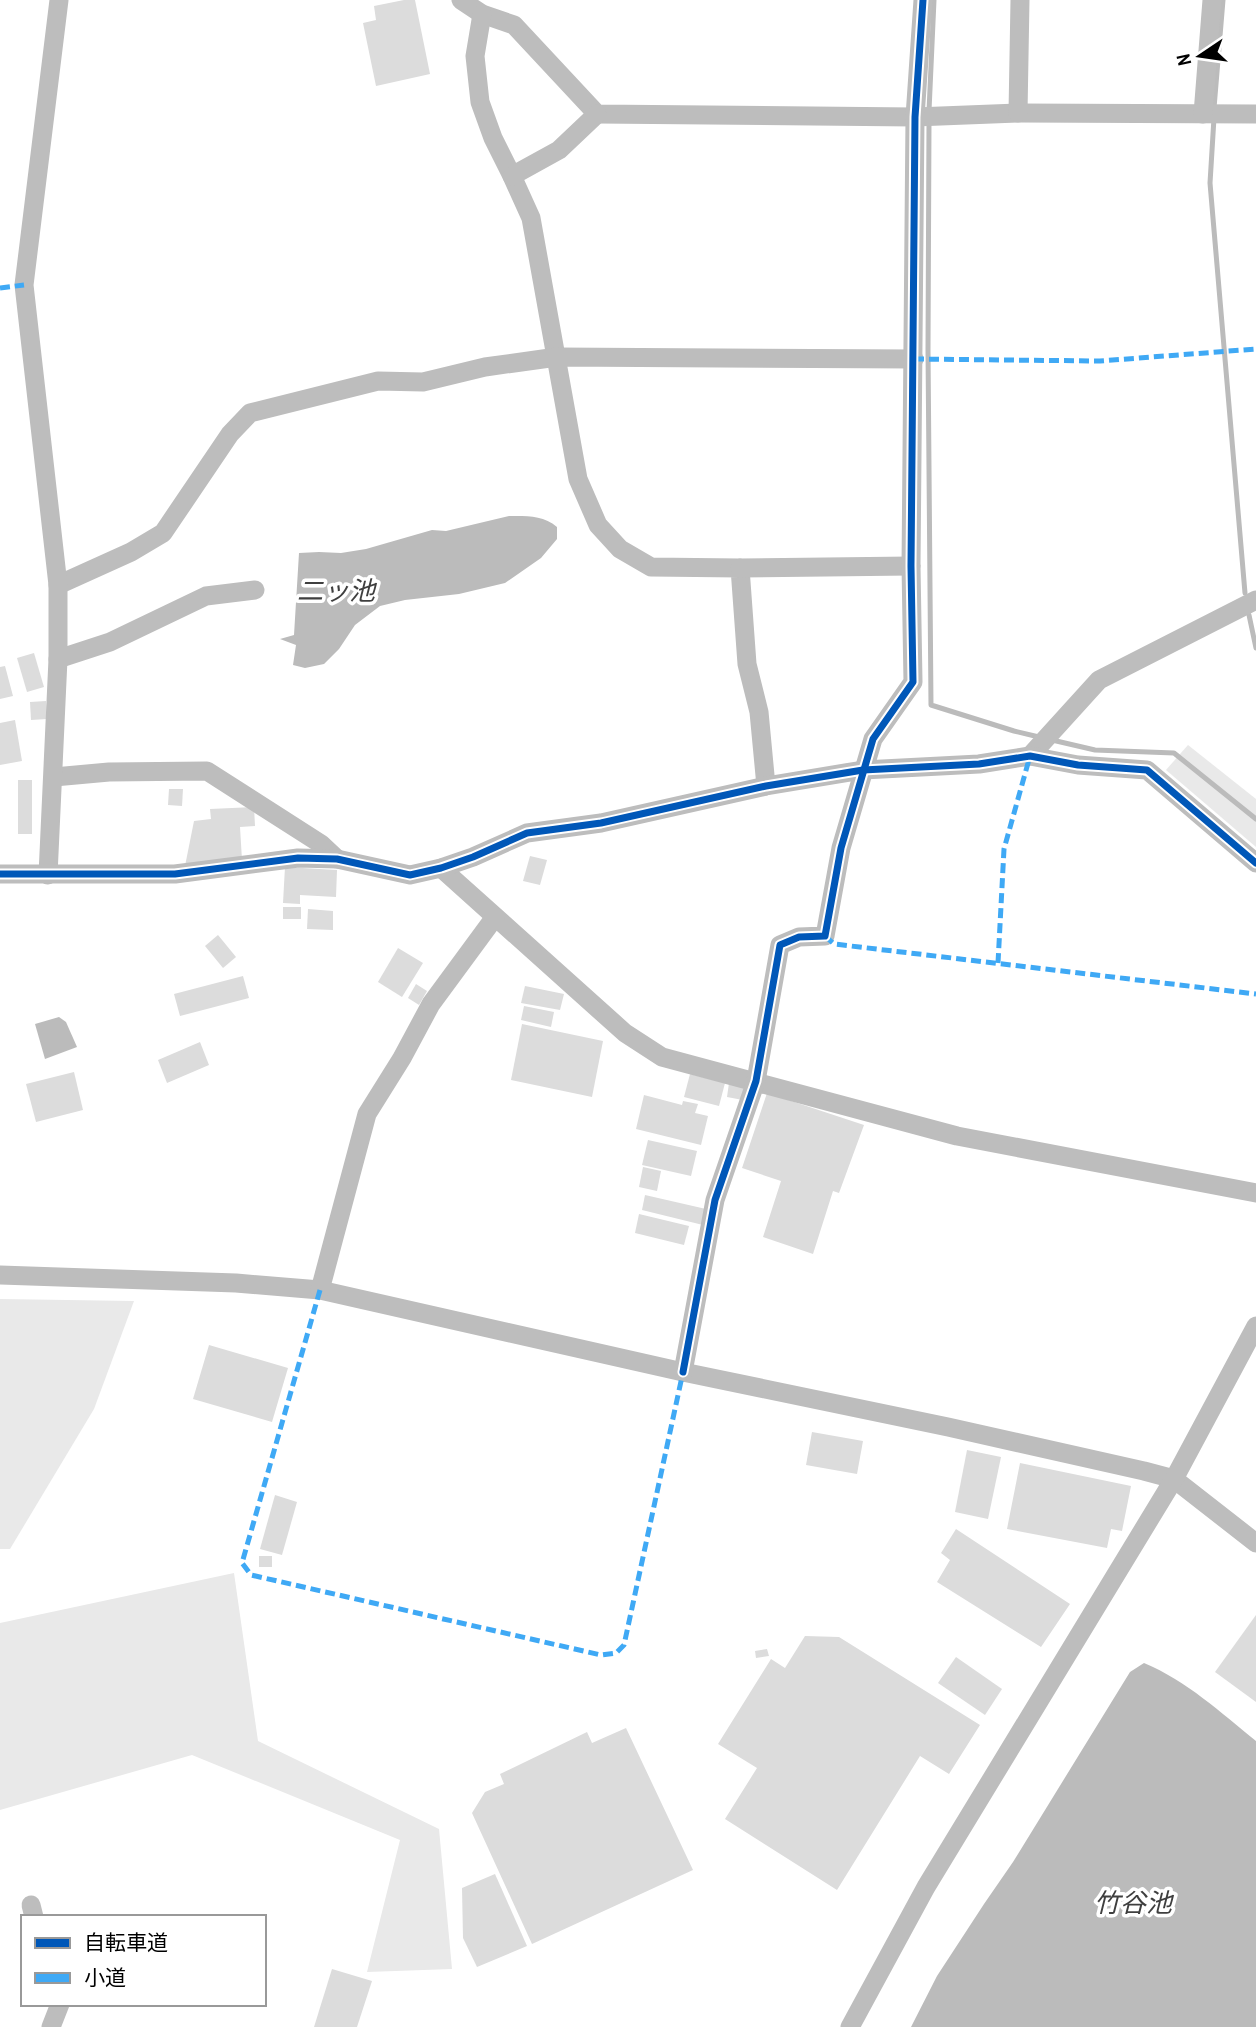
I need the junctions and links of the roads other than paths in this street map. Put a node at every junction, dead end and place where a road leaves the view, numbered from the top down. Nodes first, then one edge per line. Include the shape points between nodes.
1 (58, 0) edge
2 (461, 0) edge
3 (923, 0) edge
4 (1020, 0) edge
5 (1212, 0) edge
6 (482, 14) junction
7 (597, 114) junction
8 (1018, 114) junction
9 (1203, 114) junction
10 (1256, 114) edge
11 (915, 117) junction
12 (512, 176) junction
13 (557, 357) junction
14 (914, 359) junction
15 (911, 566) junction
16 (740, 568) junction
17 (58, 585) junction
18 (255, 590) dead end
19 (1256, 600) edge
20 (58, 659) junction
21 (1030, 755) junction
22 (863, 770) junction
23 (54, 777) junction
24 (766, 786) junction
25 (337, 859) junction
26 (1256, 863) edge
27 (441, 868) junction
28 (0, 874) edge
29 (48, 875) junction
30 (495, 917) junction
31 (756, 1081) junction
32 (1256, 1194) edge
33 (0, 1275) edge
34 (320, 1290) junction
35 (1256, 1326) edge
36 (683, 1373) junction
37 (1174, 1479) junction
38 (1256, 1544) edge
39 (59, 2006) edge
40 (51, 2027) edge
41 (850, 2027) edge

1 - 17 street via 24,285
2 - 6 street
3 - 11 street
4 - 8 street
5 - 9 street
6 - 7 street via 514,25
6 - 12 street via 475,56 480,102
7 - 11 street
7 - 12 street via 559,150
8 - 9 street
8 - 11 street
9 - 10 street
11 - 14 street
12 - 13 street via 531,218
13 - 14 street
13 - 16 street via 578,479 598,525 620,549 651,567
13 - 17 street via 423,382 379,381 250,413 230,434 163,533
14 - 15 street
15 - 16 street
15 - 22 street via 913,682 873,739
16 - 24 street via 747,664 759,712
17 - 20 street
18 - 20 street via 206,596 110,642
19 - 21 street via 1099,680
20 - 23 street
21 - 22 street via 979,764
21 - 26 street via 1078,765 1147,770
22 - 24 street
22 - 31 street via 841,848 825,936 799,937 780,945
23 - 25 street via 207,771
23 - 29 street
24 - 27 street via 601,823 527,833
25 - 27 street via 410,875
25 - 29 street via 298,858 175,874
27 - 30 street
28 - 29 street
30 - 31 street via 625,1033 662,1057
30 - 34 street via 431,1003 367,1114
31 - 32 street via 957,1136
31 - 36 street via 715,1200
33 - 34 street
34 - 36 street
35 - 37 street
36 - 37 street
37 - 38 street
37 - 41 street via 933,1876
39 - 40 street

